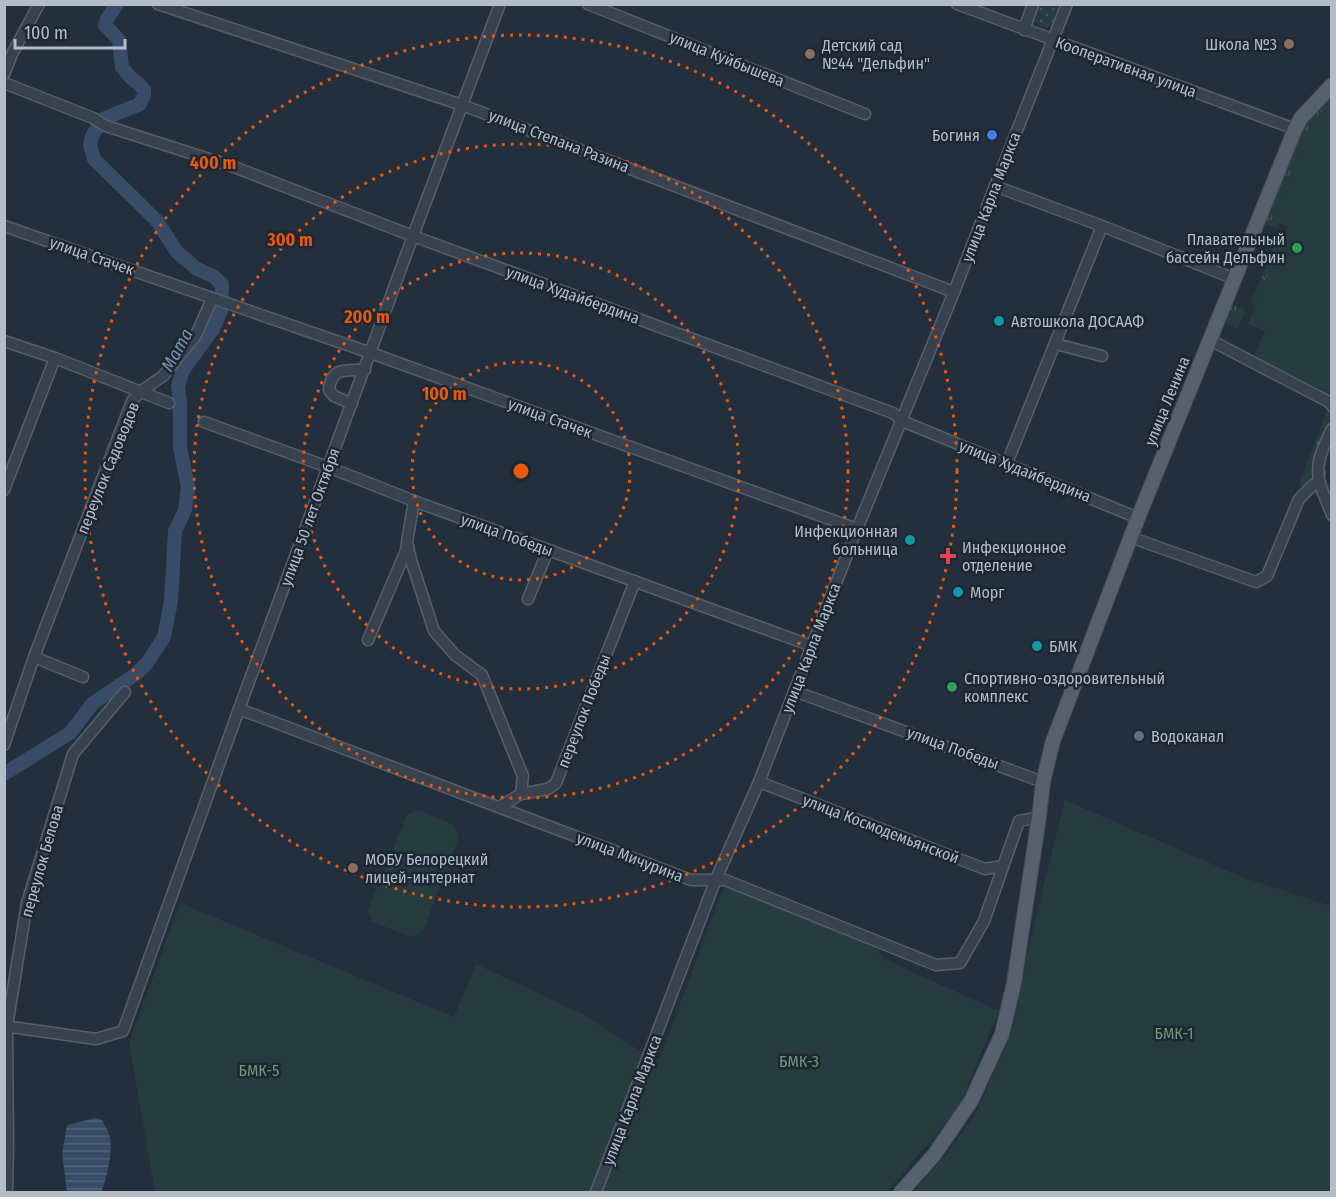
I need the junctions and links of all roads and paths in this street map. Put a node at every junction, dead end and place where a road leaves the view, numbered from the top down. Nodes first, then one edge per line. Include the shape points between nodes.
1 (39, 4) edge
2 (158, 4) edge
3 (501, 4) edge
4 (588, 4) edge
5 (957, 4) edge
6 (1033, 4) edge
7 (1067, 4) edge
8 (1023, 30) junction
9 (1053, 40) junction
10 (4, 74) edge
11 (4, 83) edge
12 (1332, 85) edge
13 (462, 105) junction
14 (865, 114) dead end
15 (1295, 129) junction
16 (994, 186) junction
17 (4, 226) edge
18 (1102, 226) junction
19 (413, 236) junction
20 (1235, 279) junction
21 (954, 292) junction
22 (212, 298) junction
23 (1210, 340) junction
24 (4, 341) edge
25 (1056, 344) junction
26 (371, 353) junction
27 (1102, 356) dead end
28 (55, 358) junction
29 (365, 370) junction
30 (140, 392) junction
31 (168, 403) dead end
32 (352, 404) junction
33 (1332, 406) edge
34 (902, 421) junction
35 (204, 422) dead end
36 (1332, 429) edge
37 (1007, 463) junction
38 (328, 467) junction
39 (1318, 482) junction
40 (4, 490) edge
41 (414, 501) junction
42 (1332, 515) edge
43 (1138, 518) junction
44 (857, 529) junction
45 (1130, 537) junction
46 (407, 542) junction
47 (548, 550) junction
48 (635, 581) junction
49 (528, 599) dead end
50 (368, 640) dead end
51 (812, 646) junction
52 (34, 657) junction
53 (83, 677) dead end
54 (795, 691) junction
55 (124, 692) dead end
56 (239, 709) junction
57 (4, 745) edge
58 (759, 782) junction
59 (1043, 782) junction
60 (521, 794) junction
61 (499, 807) junction
62 (1039, 817) junction
63 (1003, 866) junction
64 (716, 879) junction
65 (6, 1026) edge
66 (6, 1192) edge
67 (597, 1192) edge
68 (901, 1192) edge

1 - 10 street
2 - 13 street, улица Степана Разина
3 - 13 street, улица 50 лет Октября
4 - 14 street, улица Куйбышева
5 - 8 street, Кооперативная улица
6 - 8 street
7 - 9 street, улица Карла Маркса
8 - 9 street, Кооперативная улица
9 - 15 street, Кооперативная улица
9 - 16 street, улица Карла Маркса
11 - 19 street, улица Худайбердина via 106,126 234,167
12 - 15 main road, улица Ленина
13 - 19 street, улица 50 лет Октября
13 - 21 street, улица Степана Разина
15 - 20 main road, улица Ленина
16 - 18 street
16 - 21 street, улица Карла Маркса
17 - 22 street, улица Стачек
18 - 20 street
18 - 25 street
19 - 26 street, улица 50 лет Октября
19 - 34 street, улица Худайбердина via 891,412
20 - 23 main road, улица Ленина
21 - 34 street, улица Карла Маркса
22 - 26 street, улица Стачек
22 - 30 street, переулок Садоводов via 196,335 163,376
23 - 33 street
23 - 43 main road, улица Ленина
24 - 28 street
25 - 27 street
25 - 37 street
26 - 29 street, улица 50 лет Октября
26 - 44 street, улица Стачек
28 - 30 street
28 - 40 street
29 - 32 street, улица 50 лет Октября
29 - 32 street via 336,373 330,380 329,390 334,396
30 - 31 street
30 - 52 street, переулок Садоводов via 132,401
32 - 38 street, улица 50 лет Октября
34 - 37 street, улица Худайбердина
34 - 44 street, улица Карла Маркса
35 - 38 street, улица Победы
36 - 39 street via 1317,465
37 - 43 street, улица Худайбердина
38 - 41 street, улица Победы
38 - 56 street, улица 50 лет Октября
39 - 42 street
39 - 45 street via 1299,499 1267,576 1256,582
41 - 46 street
41 - 47 street, улица Победы
43 - 45 main road, улица Ленина
44 - 51 street, улица Карла Маркса
45 - 59 main road, улица Ленина via 1053,741
46 - 50 street
46 - 60 street via 434,631 455,655 482,675 523,776
47 - 48 street, улица Победы
47 - 49 street
48 - 51 street, улица Победы
48 - 60 street, переулок Победы via 556,783 548,789
51 - 54 street, улица Карла Маркса
52 - 53 street
52 - 57 street, переулок Садоводов
54 - 58 street, улица Карла Маркса
54 - 59 street, улица Победы
55 - 65 street, переулок Белова via 73,754 27,903
56 - 61 street, улица Мичурина
56 - 65 street, улица 50 лет Октября via 123,1031 96,1039
58 - 63 street, улица Космодемьянской via 985,869
58 - 64 street, улица Карла Маркса
59 - 62 main road, улица Ленина
60 - 61 street, переулок Победы
61 - 64 street, улица Мичурина via 692,880
62 - 63 street, улица Мичурина via 1019,822
62 - 68 main road, улица Ленина via 1014,982 1002,1034 971,1101 934,1155
63 - 64 street, улица Мичурина via 984,921 960,963 936,965
64 - 67 street, улица Карла Маркса
65 - 66 street, переулок Белова

